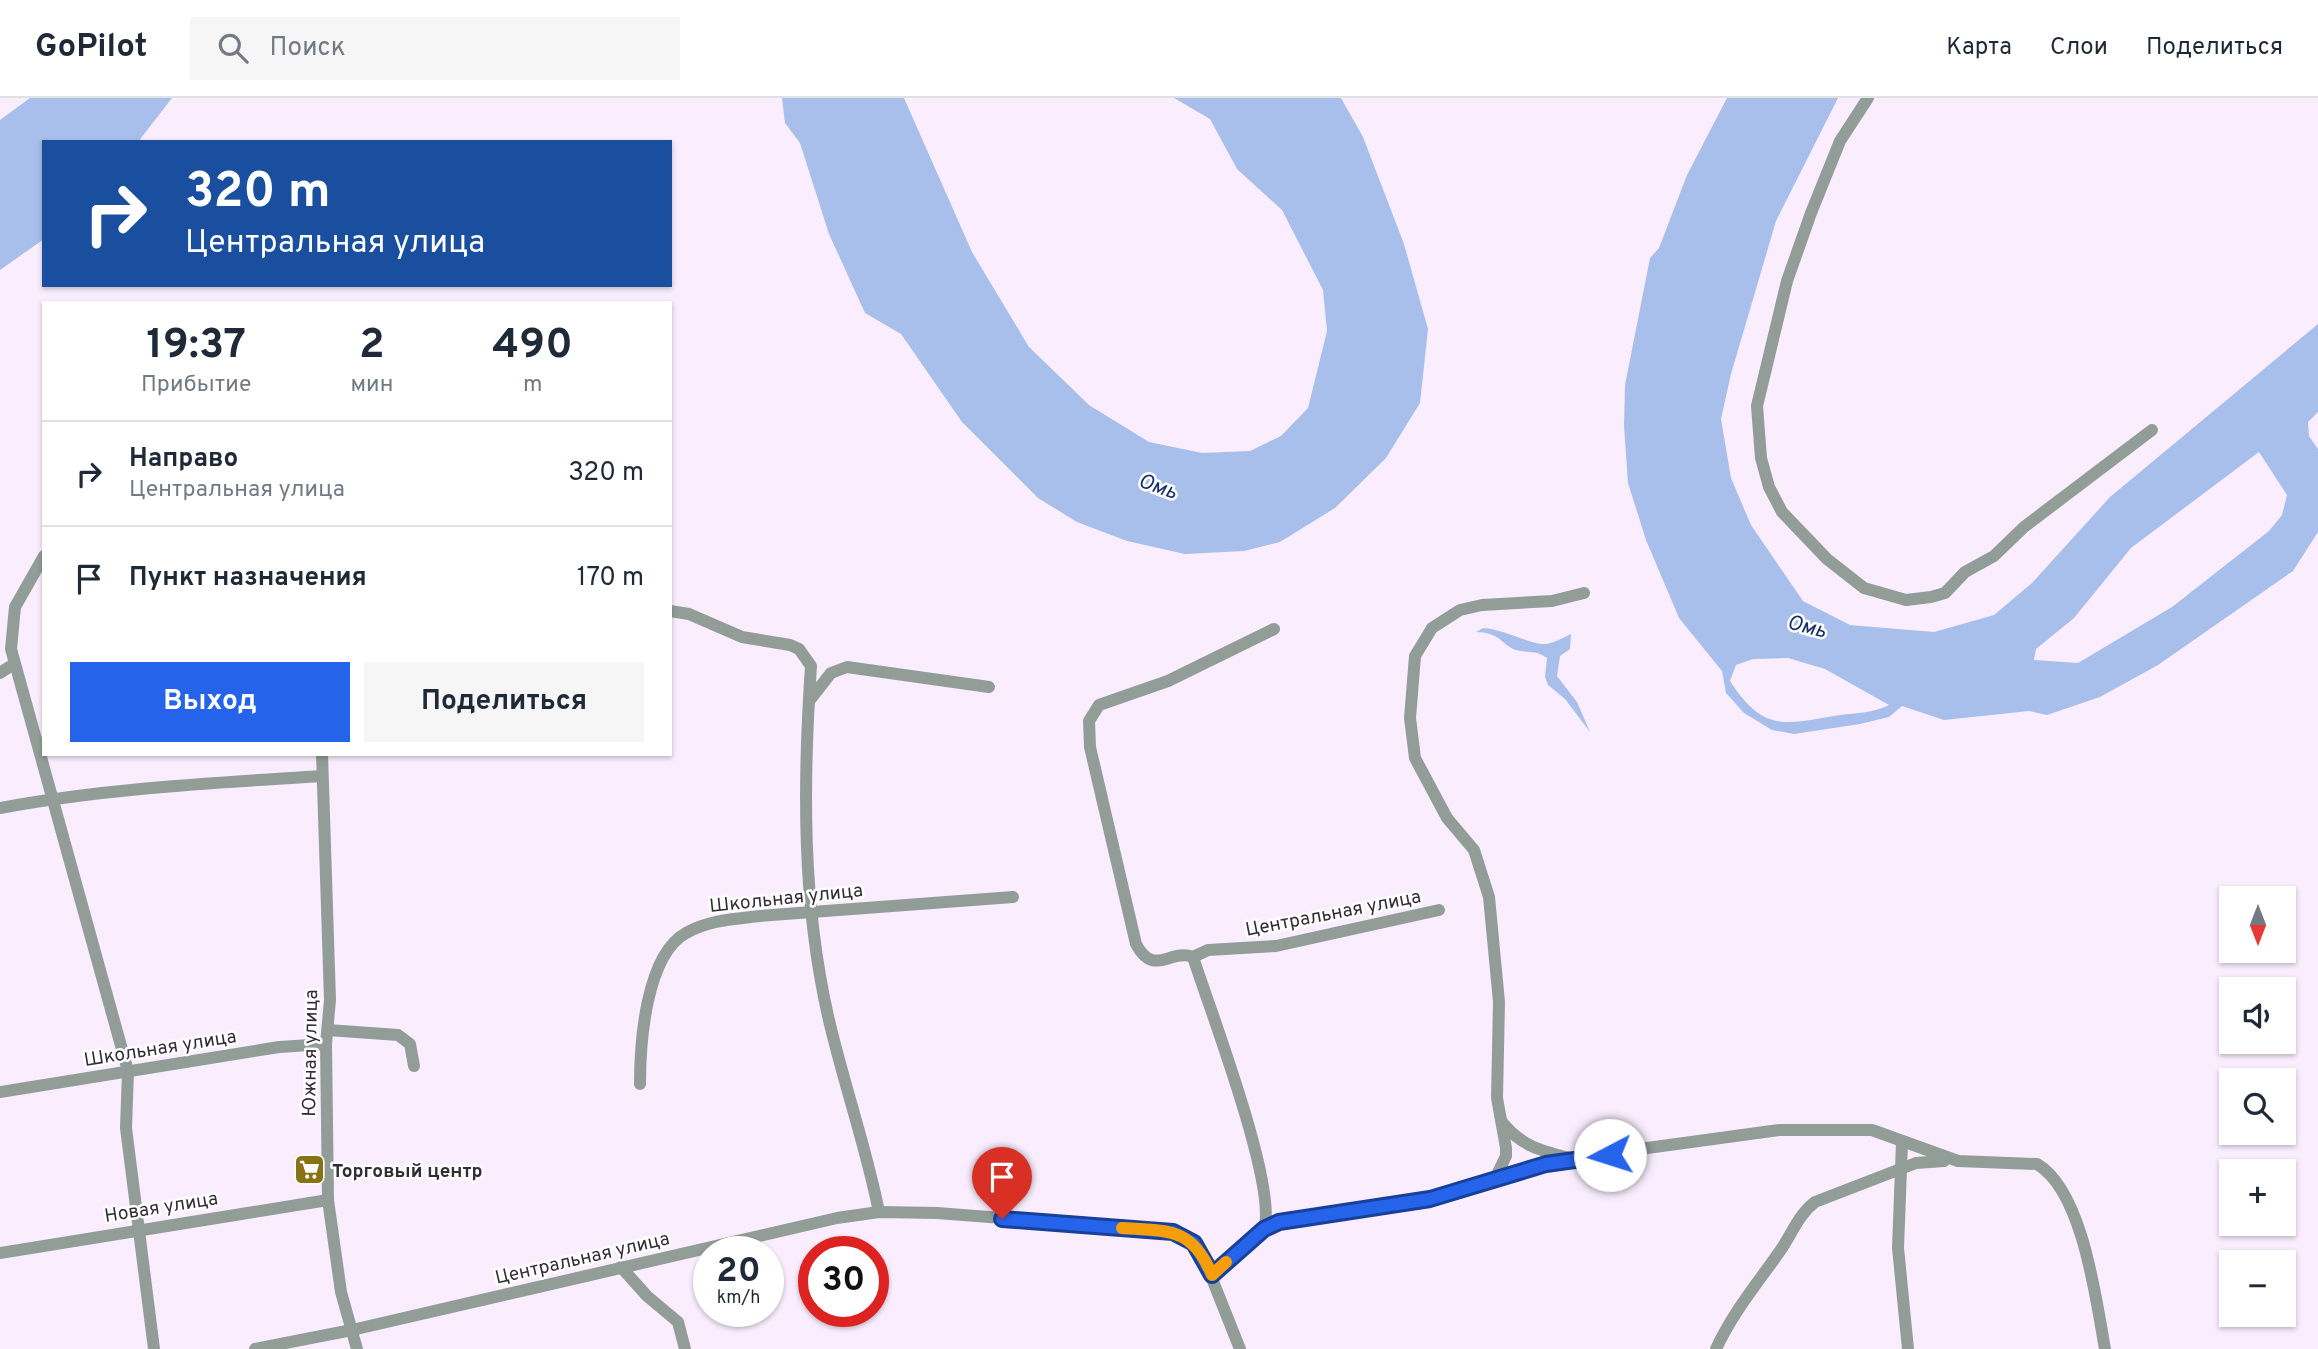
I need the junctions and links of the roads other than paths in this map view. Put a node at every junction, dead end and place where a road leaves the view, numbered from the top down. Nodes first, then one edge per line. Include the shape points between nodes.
1 (1868, 98) edge
2 (2152, 430) dead end
3 (42, 560) edge
4 (1584, 593) dead end
5 (672, 611) edge
6 (1274, 629) dead end
7 (14, 664) junction
8 (0, 673) edge
9 (989, 687) dead end
10 (809, 701) junction
11 (322, 756) edge
12 (323, 776) junction
13 (53, 798) junction
14 (0, 808) edge
15 (1013, 897) dead end
16 (1439, 910) dead end
17 (813, 913) junction
18 (1193, 957) junction
19 (327, 1030) junction
20 (326, 1044) junction
21 (414, 1066) dead end
22 (128, 1071) junction
23 (640, 1084) dead end
24 (0, 1092) edge
25 (1499, 1118) junction
26 (1902, 1142) junction
27 (1574, 1158) junction
28 (1958, 1161) junction
29 (1901, 1170) junction
30 (1494, 1181) junction
31 (328, 1200) junction
32 (879, 1212) junction
33 (137, 1229) junction
34 (1264, 1229) junction
35 (0, 1253) edge
36 (621, 1267) junction
37 (1212, 1275) junction
38 (352, 1330) junction
39 (154, 1349) edge
40 (255, 1349) edge
41 (356, 1349) edge
42 (685, 1349) edge
43 (1240, 1349) edge
44 (1716, 1349) edge
45 (1908, 1349) edge
46 (2105, 1349) edge

1 - 2 street via 1840,141 1811,213 1787,281 1757,406 1761,458 1782,512 1834,565 1864,588 1906,600 1931,597 1945,593 1965,572 1994,556 2024,527
3 - 7 street via 15,607 11,629
4 - 25 street via 1552,601 1460,610 1432,628 1415,656 1410,718 1415,758 1447,818 1474,850 1489,897 1499,1002
5 - 10 street via 742,637 799,649 811,666
6 - 18 street, Центральная улица via 1168,681 1098,705 1089,721 1090,747 1136,944 1149,960
7 - 8 street
7 - 13 street
9 - 10 street via 847,667 831,673
10 - 17 street via 805,853
11 - 12 street, Южная улица
12 - 13 street
12 - 19 street, Южная улица
13 - 14 street
13 - 22 street
15 - 17 street, Школьная улица
16 - 18 street, Центральная улица via 1276,946 1208,950
17 - 23 street, Школьная улица via 721,920 677,938 653,982
17 - 32 street via 828,1015
18 - 34 street via 1247,1121 1266,1203
19 - 20 street, Южная улица
19 - 21 street via 398,1035 410,1044
20 - 22 street, Школьная улица
20 - 31 street, Южная улица
22 - 24 street, Школьная улица
22 - 33 street via 126,1128
25 - 27 street via 1527,1146
25 - 30 street via 1506,1156
26 - 27 street via 1872,1130 1779,1130
26 - 28 street
26 - 29 street
27 - 30 street
28 - 29 street via 1916,1163
28 - 46 street via 2037,1164 2053,1176 2083,1239
29 - 44 street via 1815,1202 1805,1210 1738,1307
29 - 45 street via 1898,1248
30 - 34 street via 1430,1199 1315,1215
31 - 33 street, Новая улица
31 - 38 street, Южная улица via 341,1292
32 - 36 street, Центральная улица
32 - 37 street, Центральная улица via 1173,1232 1194,1243
33 - 35 street, Новая улица
33 - 39 street
34 - 37 street
36 - 38 street, Центральная улица
36 - 42 street via 646,1296 678,1322
37 - 43 street, Центральная улица
38 - 40 street, Центральная улица
38 - 41 street, Южная улица

